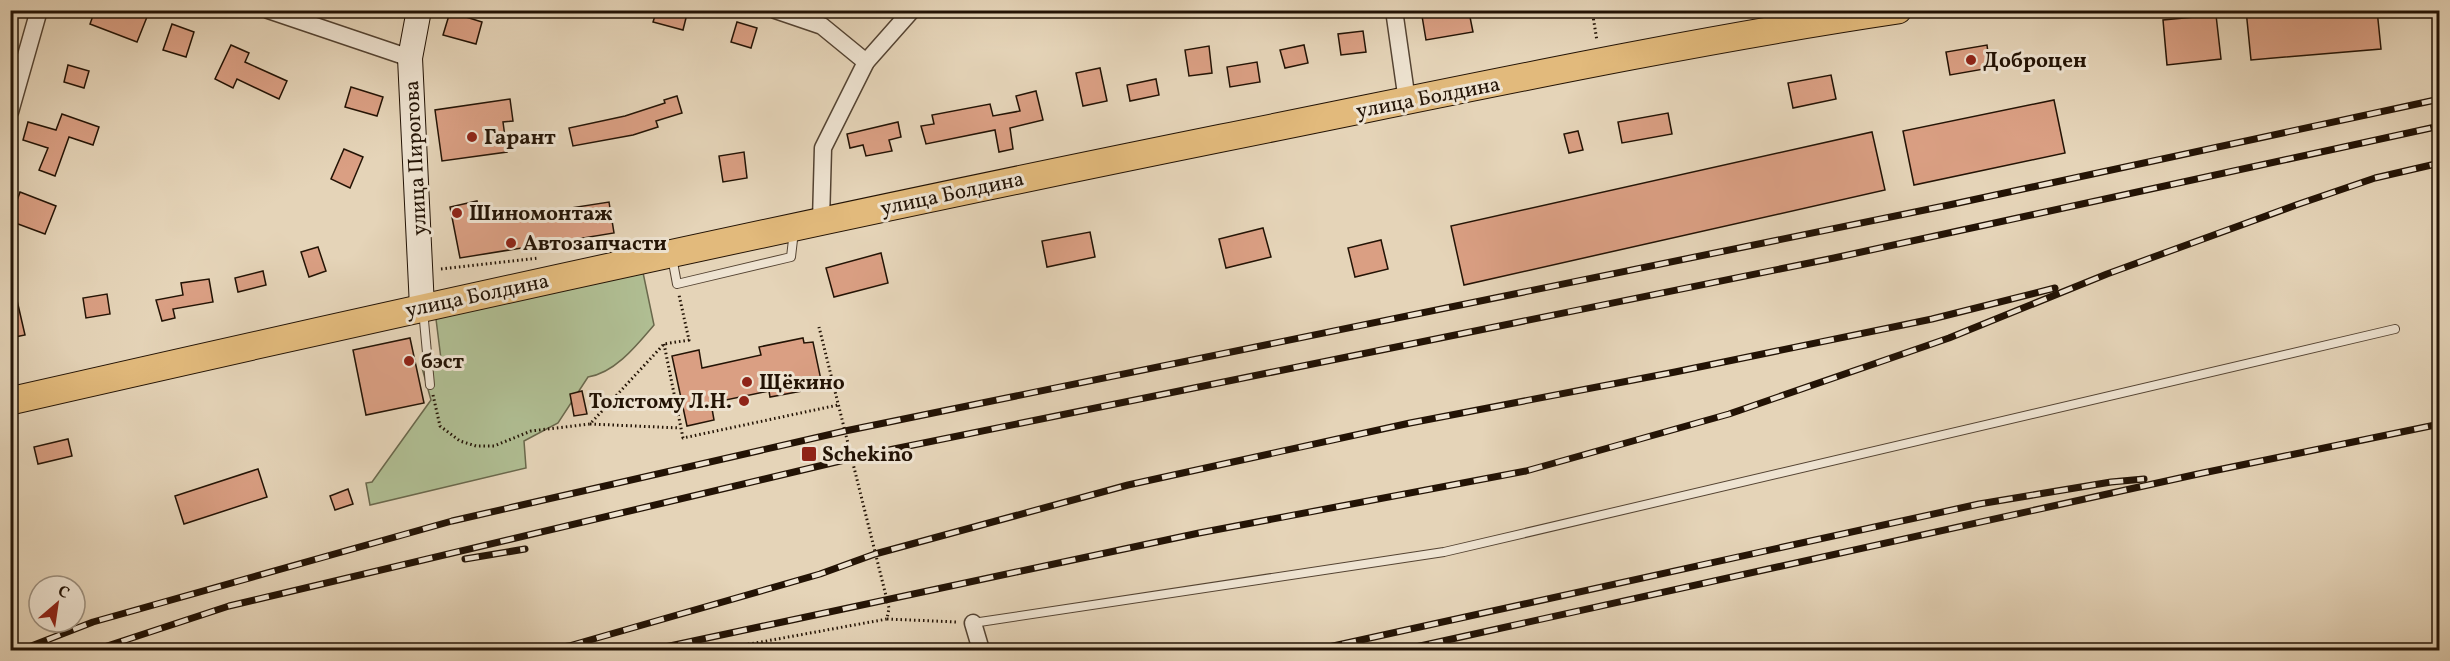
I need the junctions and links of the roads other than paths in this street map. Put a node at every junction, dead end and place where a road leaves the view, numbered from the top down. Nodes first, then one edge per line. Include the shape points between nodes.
1 (39, 10) edge
2 (268, 10) edge
3 (419, 10) edge
4 (775, 10) edge
5 (912, 10) edge
6 (1394, 10) edge
7 (1898, 10) edge
8 (1821, 16) edge
9 (410, 58) junction
10 (866, 62) junction
11 (1407, 101) junction
12 (10, 112) edge
13 (821, 221) junction
14 (795, 227) junction
15 (672, 254) junction
16 (422, 307) junction
17 (2395, 329) dead end
18 (430, 385) road end
19 (10, 401) edge
20 (973, 623) joint
21 (981, 651) edge

1 - 12 street
2 - 9 street
3 - 9 street, улица Пирогова
4 - 10 street via 822,26
5 - 10 street
6 - 11 street
7 - 8 main road, улица Болдина
8 - 11 main road, улица Болдина
9 - 16 street, улица Пирогова
10 - 13 street via 823,148
11 - 13 main road, улица Болдина
13 - 14 main road, улица Болдина
14 - 15 main road, улица Болдина
14 - 15 lane via 791,257 676,284
15 - 16 main road, улица Болдина
16 - 18 lane
16 - 19 main road, улица Болдина
17 - 20 lane via 1444,552
20 - 21 street

